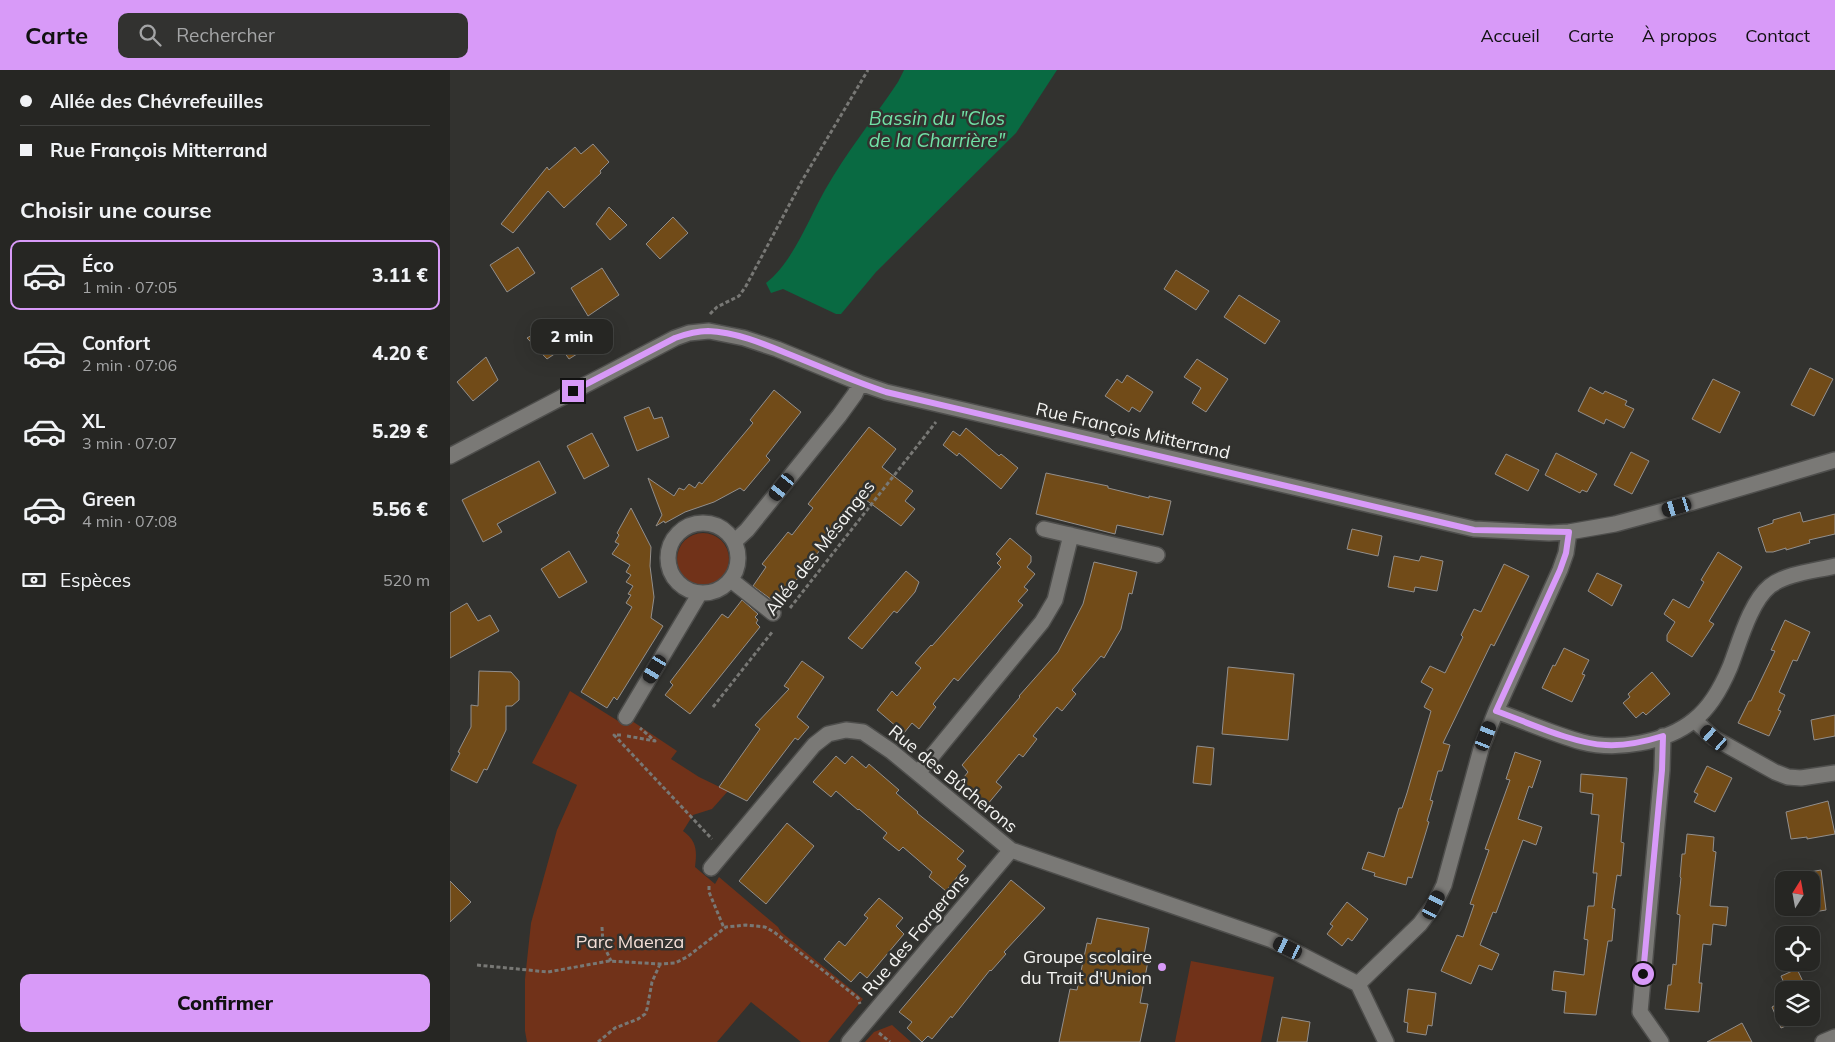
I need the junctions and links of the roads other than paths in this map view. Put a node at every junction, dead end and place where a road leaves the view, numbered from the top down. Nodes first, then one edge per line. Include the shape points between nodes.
1 (860, 384) junction
2 (450, 456) edge
3 (1835, 460) edge
4 (1044, 529) dead end
5 (1569, 532) junction
6 (1071, 535) junction
7 (735, 541) junction
8 (1157, 555) dead end
9 (1835, 566) edge
10 (731, 580) junction
11 (700, 593) junction
12 (780, 613) road end
13 (1496, 711) junction
14 (626, 717) road end
15 (1694, 720) junction
16 (1663, 736) junction
17 (918, 773) junction
18 (1835, 773) edge
19 (1011, 850) junction
20 (712, 868) road end
21 (1358, 984) junction
22 (1835, 1038) edge
23 (849, 1042) edge
24 (1386, 1042) edge
25 (1661, 1042) edge
26 (1822, 1042) edge

1 - 2 street, Rue François Mitterrand via 744,338 709,331 689,333
1 - 5 street, Rue François Mitterrand via 1474,530
1 - 7 street via 839,416
3 - 5 street, Rue François Mitterrand via 1615,524
4 - 6 street
5 - 13 street via 1560,570
6 - 8 street
6 - 17 street via 1054,600 1042,622
7 - 10 street via 739,558
7 - 11 street via 723,529 700,523 679,532 672,542 669,558 672,575 689,590
9 - 15 street via 1785,578 1770,586 1758,599 1724,681
10 - 11 street via 722,588
10 - 12 street
11 - 14 street
13 - 16 street via 1582,742 1625,745
13 - 21 street via 1481,749 1444,885 1434,905 1420,924
15 - 16 street
15 - 18 street via 1714,738 1774,772 1801,778
16 - 25 street via 1640,1012
17 - 19 street, Rue des Bûcherons
17 - 20 street, Rue des Bûcherons via 863,732 846,730 828,734 814,745
19 - 21 street, Rue des Bûcherons via 1272,940
19 - 23 street, Rue des Forgerons
21 - 24 street
22 - 26 street

